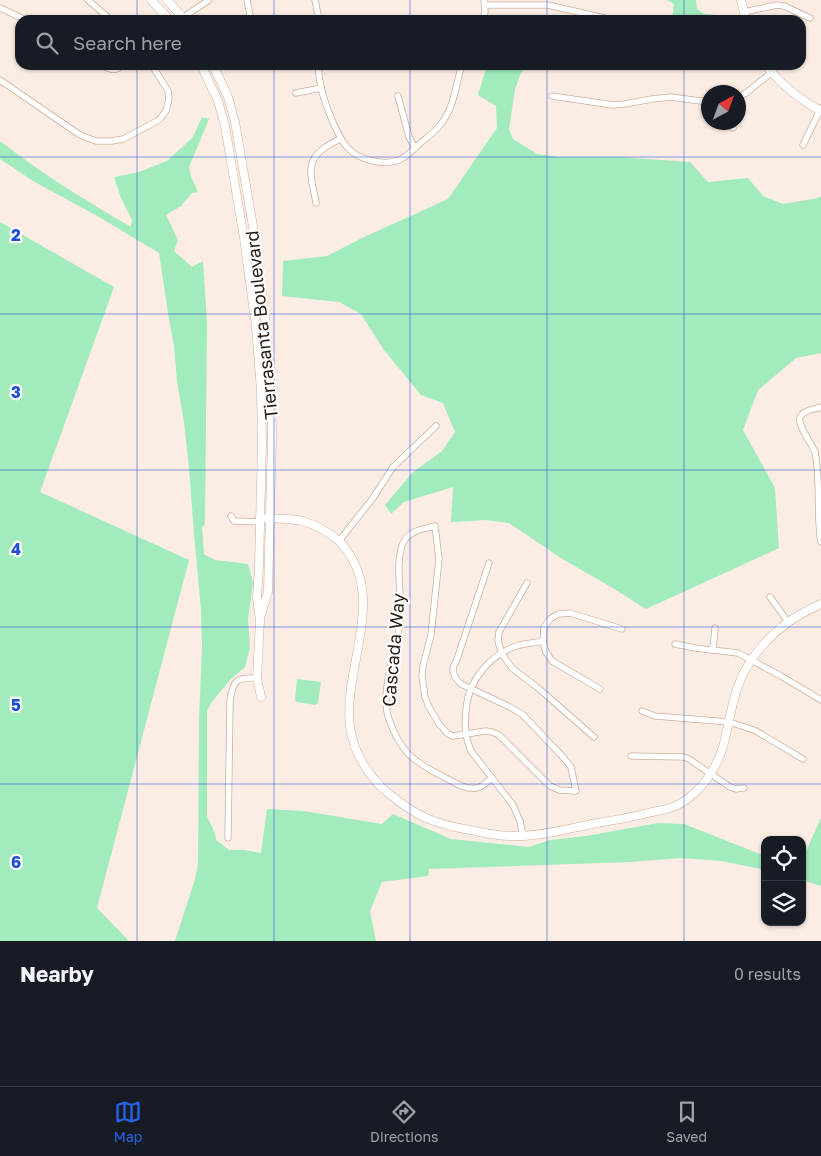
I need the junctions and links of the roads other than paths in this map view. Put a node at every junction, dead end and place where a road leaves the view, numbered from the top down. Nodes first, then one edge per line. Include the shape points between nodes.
1 (88, 0) edge
2 (151, 0) edge
3 (167, 0) edge
4 (209, 0) edge
5 (247, 0) edge
6 (315, 0) edge
7 (741, 0) edge
8 (484, 3) edge
9 (0, 8) edge
10 (15, 15) edge
11 (105, 15) edge
12 (165, 15) edge
13 (179, 15) edge
14 (188, 15) edge
15 (250, 15) edge
16 (318, 15) edge
17 (590, 15) edge
18 (745, 15) edge
19 (748, 15) edge
20 (804, 15) edge
21 (806, 16) edge
22 (810, 18) dead end
23 (155, 70) edge
24 (203, 70) edge
25 (215, 70) edge
26 (319, 70) edge
27 (461, 70) edge
28 (770, 70) edge
29 (772, 73) junction
30 (0, 80) edge
31 (321, 88) junction
32 (296, 93) dead end
33 (746, 93) edge
34 (398, 96) dead end
35 (552, 96) dead end
36 (701, 101) edge
37 (821, 110) edge
38 (340, 139) junction
39 (803, 145) dead end
40 (415, 148) junction
41 (316, 203) dead end
42 (250, 282) junction
43 (265, 318) junction
44 (821, 407) edge
45 (436, 426) dead end
46 (820, 470) edge
47 (232, 516) dead end
48 (270, 519) junction
49 (260, 520) junction
50 (820, 525) edge
51 (339, 541) junction
52 (821, 542) edge
53 (488, 562) dead end
54 (527, 583) dead end
55 (770, 597) dead end
56 (821, 604) edge
57 (260, 620) junction
58 (788, 622) junction
59 (715, 628) dead end
60 (622, 629) dead end
61 (543, 641) junction
62 (675, 644) dead end
63 (713, 650) junction
64 (502, 654) junction
65 (751, 659) junction
66 (257, 678) junction
67 (470, 689) junction
68 (600, 689) dead end
69 (261, 697) dead end
70 (821, 700) edge
71 (642, 711) dead end
72 (729, 722) junction
73 (465, 734) junction
74 (594, 737) dead end
75 (632, 756) dead end
76 (803, 759) dead end
77 (711, 774) junction
78 (492, 778) junction
79 (744, 788) dead end
80 (522, 836) junction
81 (228, 838) dead end

1 - 11 street
2 - 12 street
3 - 13 street
4 - 14 street
5 - 15 street
6 - 16 street
7 - 18 street
8 - 17 street via 548,6
9 - 10 street
19 - 20 street via 777,5
21 - 22 street
23 - 30 street via 168,90 166,111 159,120 123,139 112,141 96,141 80,135
24 - 42 street, Tierrasanta Boulevard via 225,126
25 - 43 street, Tierrasanta Boulevard via 235,122
26 - 31 street
27 - 40 street via 452,103 441,125
28 - 29 street
29 - 33 street
29 - 37 street via 795,96
31 - 32 street
31 - 38 street
34 - 40 street
35 - 36 street via 613,106 670,97
37 - 39 street
38 - 40 street via 356,155 376,162 401,159
38 - 41 street via 322,150 311,162
42 - 43 street via 256,292 259,315
42 - 49 street, Tierrasanta Boulevard via 260,390
43 - 48 street, Tierrasanta Boulevard via 271,392
44 - 46 street via 804,412 800,417
45 - 51 street via 393,467 374,498
46 - 50 street
47 - 49 street via 234,521
48 - 49 street
48 - 51 street via 304,522
48 - 57 street, Tierrasanta Boulevard via 268,592
49 - 57 street, Tierrasanta Boulevard via 257,598
50 - 52 street
51 - 80 street via 352,557 361,579 363,613 349,700 353,742 361,760 380,786 417,814 448,826
53 - 67 street via 454,664 457,681
54 - 64 street via 499,632
55 - 58 street
56 - 58 street
57 - 66 street, Tierrasanta Boulevard
58 - 65 street via 776,630
59 - 63 street
60 - 61 street via 570,613 558,614 544,627
61 - 64 street
61 - 68 street via 552,661
62 - 63 street
63 - 65 street via 738,653
64 - 67 street via 479,673
64 - 74 street via 513,670
65 - 70 street
65 - 72 street via 740,681
66 - 69 street, Tierrasanta Boulevard
66 - 81 street via 237,681 231,690
67 - 73 street
67 - 73 street via 522,714 567,762 576,791 550,786 499,735 486,731
71 - 72 street via 655,716
72 - 76 street via 754,730
72 - 77 street
73 - 78 street via 471,751
73 - 78 street, Cascada Way via 452,736 439,724 429,707 422,676 431,635 439,559 436,526 408,536 400,555 400,622 386,700 388,716 401,746 423,766 465,787 481,787
75 - 77 street via 684,757
77 - 79 street via 730,787
77 - 80 street via 696,792 670,808
78 - 80 street via 513,805

